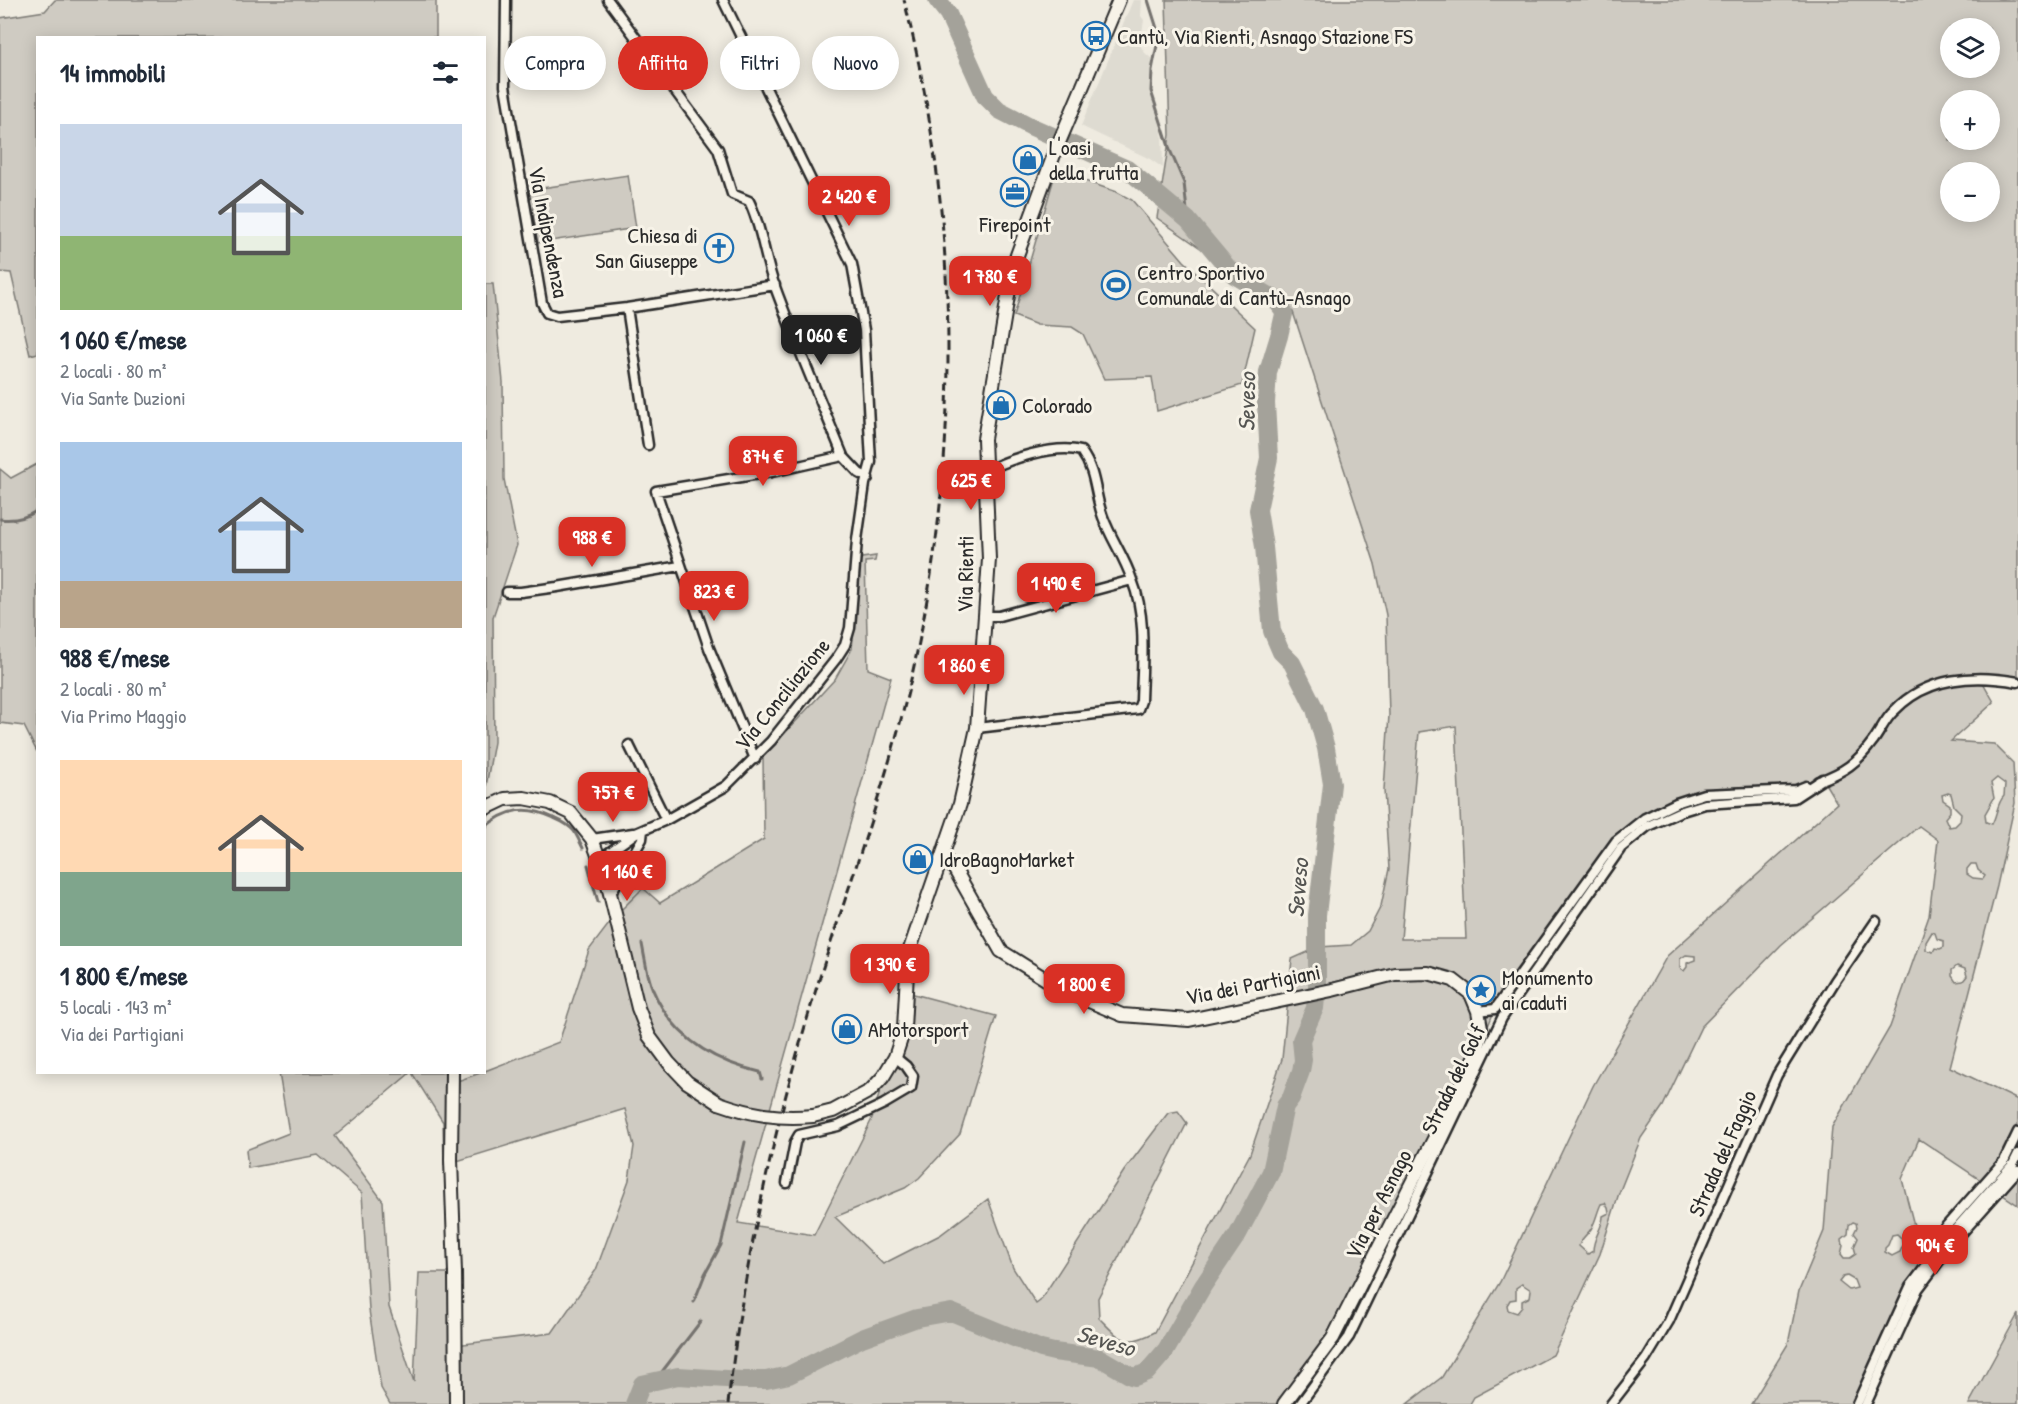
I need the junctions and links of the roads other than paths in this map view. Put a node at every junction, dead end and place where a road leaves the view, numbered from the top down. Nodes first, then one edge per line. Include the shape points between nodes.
1 (506, 0) edge
2 (608, 0) edge
3 (723, 0) edge
4 (1119, 0) edge
5 (774, 285) junction
6 (627, 308) junction
7 (648, 445) dead end
8 (843, 456) junction
9 (984, 473) junction
10 (868, 478) junction
11 (680, 566) junction
12 (1132, 580) junction
13 (507, 592) dead end
14 (985, 616) junction
15 (2018, 682) edge
16 (977, 728) junction
17 (629, 745) dead end
18 (755, 759) junction
19 (1823, 780) junction
20 (486, 808) edge
21 (666, 820) junction
22 (640, 831) junction
23 (592, 839) junction
24 (942, 857) junction
25 (600, 859) junction
26 (610, 895) junction
27 (1876, 921) dead end
28 (1479, 1011) junction
29 (896, 1057) junction
30 (452, 1074) edge
31 (2018, 1132) edge
32 (2018, 1154) edge
33 (2018, 1170) edge
34 (788, 1183) dead end
35 (1945, 1241) junction
36 (456, 1404) edge
37 (1284, 1404) edge
38 (1300, 1404) edge
39 (1611, 1404) edge
40 (1857, 1404) edge
41 (1866, 1404) edge

1 - 6 street, Via Indipendenza via 505,86 543,308 557,316
2 - 5 street via 718,149 732,194 749,201 758,219
3 - 10 street, Via Conciliazione via 852,264 864,330 871,462
4 - 9 main road, Via Rienti via 1054,152 1013,266 984,439
5 - 6 street, Via Indipendenza
5 - 8 street
6 - 7 street
8 - 10 street
8 - 11 street via 656,491
9 - 12 street via 1011,460 1063,448 1081,451 1090,463 1103,516
9 - 14 main road, Via Rienti via 989,560
10 - 18 street, Via Conciliazione via 845,645
11 - 13 street
11 - 18 street
12 - 14 street via 999,616
12 - 16 street via 1143,634 1138,709
14 - 16 main road, Via Rienti
15 - 19 street, Strada del Golf via 1946,680 1920,690 1893,711 1848,768
16 - 24 main road, Via Rienti via 960,804
17 - 21 street
18 - 21 street, Via Conciliazione via 726,786
19 - 28 street, Strada del Golf via 1796,790 1704,794 1645,818 1616,841 1495,1009
19 - 38 street, Strada del Golf via 1794,798 1705,804 1679,812 1648,826 1621,848 1502,1018 1349,1336
20 - 23 main road, Via Rienti via 505,799 550,802 571,813
21 - 22 street, Via Conciliazione
22 - 23 street
22 - 25 street
22 - 26 street via 642,839
23 - 25 main road, Via Rienti
24 - 28 main road, Via dei Partigiani via 954,868 1001,951 1064,990 1122,1015 1189,1020 1395,974 1428,974 1453,980 1471,994
24 - 29 main road, Via Rienti via 908,956 904,1028
25 - 26 main road, Via Rienti
26 - 29 main road, Via Rienti, bridge via 638,1008 649,1036 687,1082 719,1103 771,1117 833,1112 870,1092
27 - 39 street, Strada del Faggio via 1834,981 1777,1076 1669,1321
28 - 37 main road, Via per Asnago via 1482,1033 1474,1060 1333,1338
29 - 34 street via 913,1076 911,1088 838,1126 799,1135
30 - 36 main road
31 - 35 street via 2004,1161 1942,1231
32 - 35 street
33 - 41 street via 1918,1289
35 - 40 street via 1910,1287

